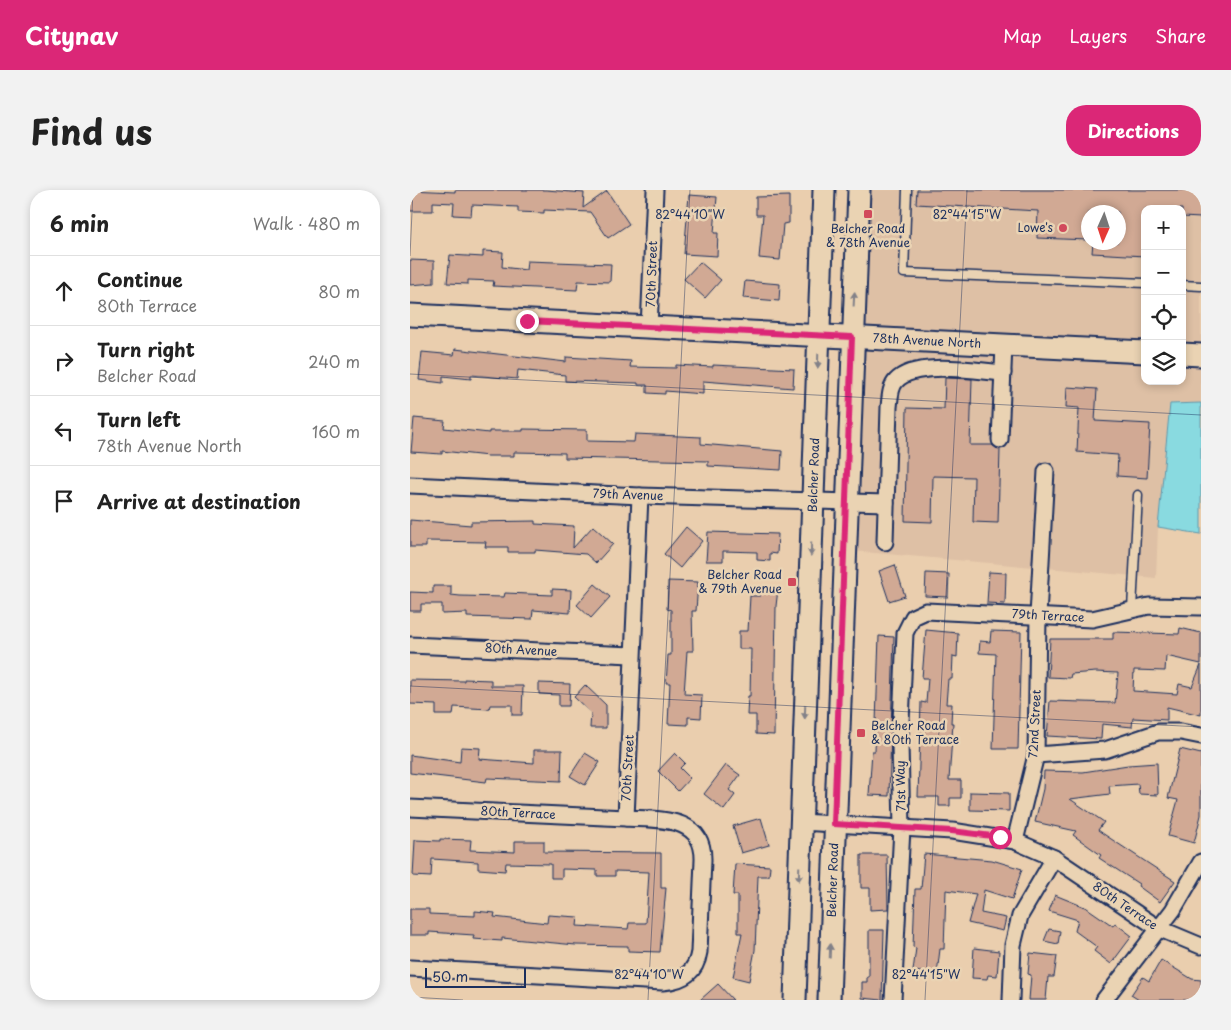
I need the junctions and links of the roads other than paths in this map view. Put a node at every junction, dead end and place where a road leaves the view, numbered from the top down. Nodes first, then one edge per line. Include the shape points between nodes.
1 (655, 190) edge
2 (824, 190) edge
3 (859, 190) edge
4 (908, 190) edge
5 (1141, 283) edge
6 (1186, 285) edge
7 (1201, 286) edge
8 (410, 315) edge
9 (650, 328) junction
10 (819, 335) junction
11 (852, 337) junction
12 (1004, 345) junction
13 (1141, 352) edge
14 (1186, 354) edge
15 (1201, 355) edge
16 (1003, 373) junction
17 (1000, 440) dead end
18 (1046, 471) dead end
19 (410, 485) edge
20 (1138, 495) dead end
21 (640, 496) junction
22 (812, 501) junction
23 (847, 501) junction
24 (886, 503) junction
25 (885, 542) dead end
26 (1201, 607) edge
27 (1132, 609) junction
28 (1038, 616) junction
29 (905, 633) joint
30 (410, 645) edge
31 (632, 655) junction
32 (1201, 736) edge
33 (1036, 755) junction
34 (410, 808) edge
35 (626, 818) junction
36 (801, 822) junction
37 (834, 824) junction
38 (902, 828) junction
39 (1015, 841) junction
40 (1054, 858) junction
41 (1201, 862) edge
42 (1158, 928) junction
43 (1201, 946) edge
44 (410, 968) edge
45 (795, 1000) edge
46 (829, 1000) edge
47 (894, 1000) edge
48 (1012, 1000) edge
49 (1104, 1000) edge

1 - 9 street, 70th Street
2 - 10 main road, Belcher Road
11 -> 3 main road, Belcher Road
4 - 5 lane via 904,273
6 - 7 lane
8 - 9 main road, 78th Avenue North
9 - 10 main road, 78th Avenue North
10 - 11 main road, 78th Avenue North
10 -> 22 main road, Belcher Road
11 - 12 main road, 78th Avenue North
11 - 23 main road, Belcher Road
12 - 13 main road, 78th Avenue North
12 - 16 street
14 - 15 main road
16 - 17 street
16 - 24 street via 923,369 896,380 889,407
18 - 28 street, 72nd Street
19 - 21 street, 79th Avenue
20 - 27 lane
21 - 22 street, 79th Avenue
21 - 31 street, 70th Street
22 - 23 street, 79th Avenue
22 -> 36 main road, Belcher Road
23 - 24 street, 79th Avenue
23 - 37 main road, Belcher Road
24 - 25 street
26 - 27 street, 79th Terrace via 1149,606
27 - 28 street, 79th Terrace via 1092,618
28 - 29 street, 79th Terrace via 926,611 912,617
28 - 33 street, 72nd Street
29 - 38 street, 71st Way via 900,744
30 - 31 street, 80th Avenue
31 - 35 street, 70th Street
32 - 33 street via 1158,732 1105,750
33 - 39 street, 72nd Street
34 - 35 street, 80th Terrace
35 - 44 street, 70th Street via 682,824 694,833 702,847 699,952 696,965 686,976 663,982
36 - 37 street
36 -> 45 main road, Belcher Road
37 - 38 street
46 -> 37 main road, Belcher Road
38 - 39 street via 971,832
38 - 47 street, 71st Way
39 - 40 street
40 - 42 street, 80th Terrace
40 - 48 street via 1020,916 1013,945
41 - 42 street via 1173,910
42 - 43 street, 80th Terrace
42 - 49 street

